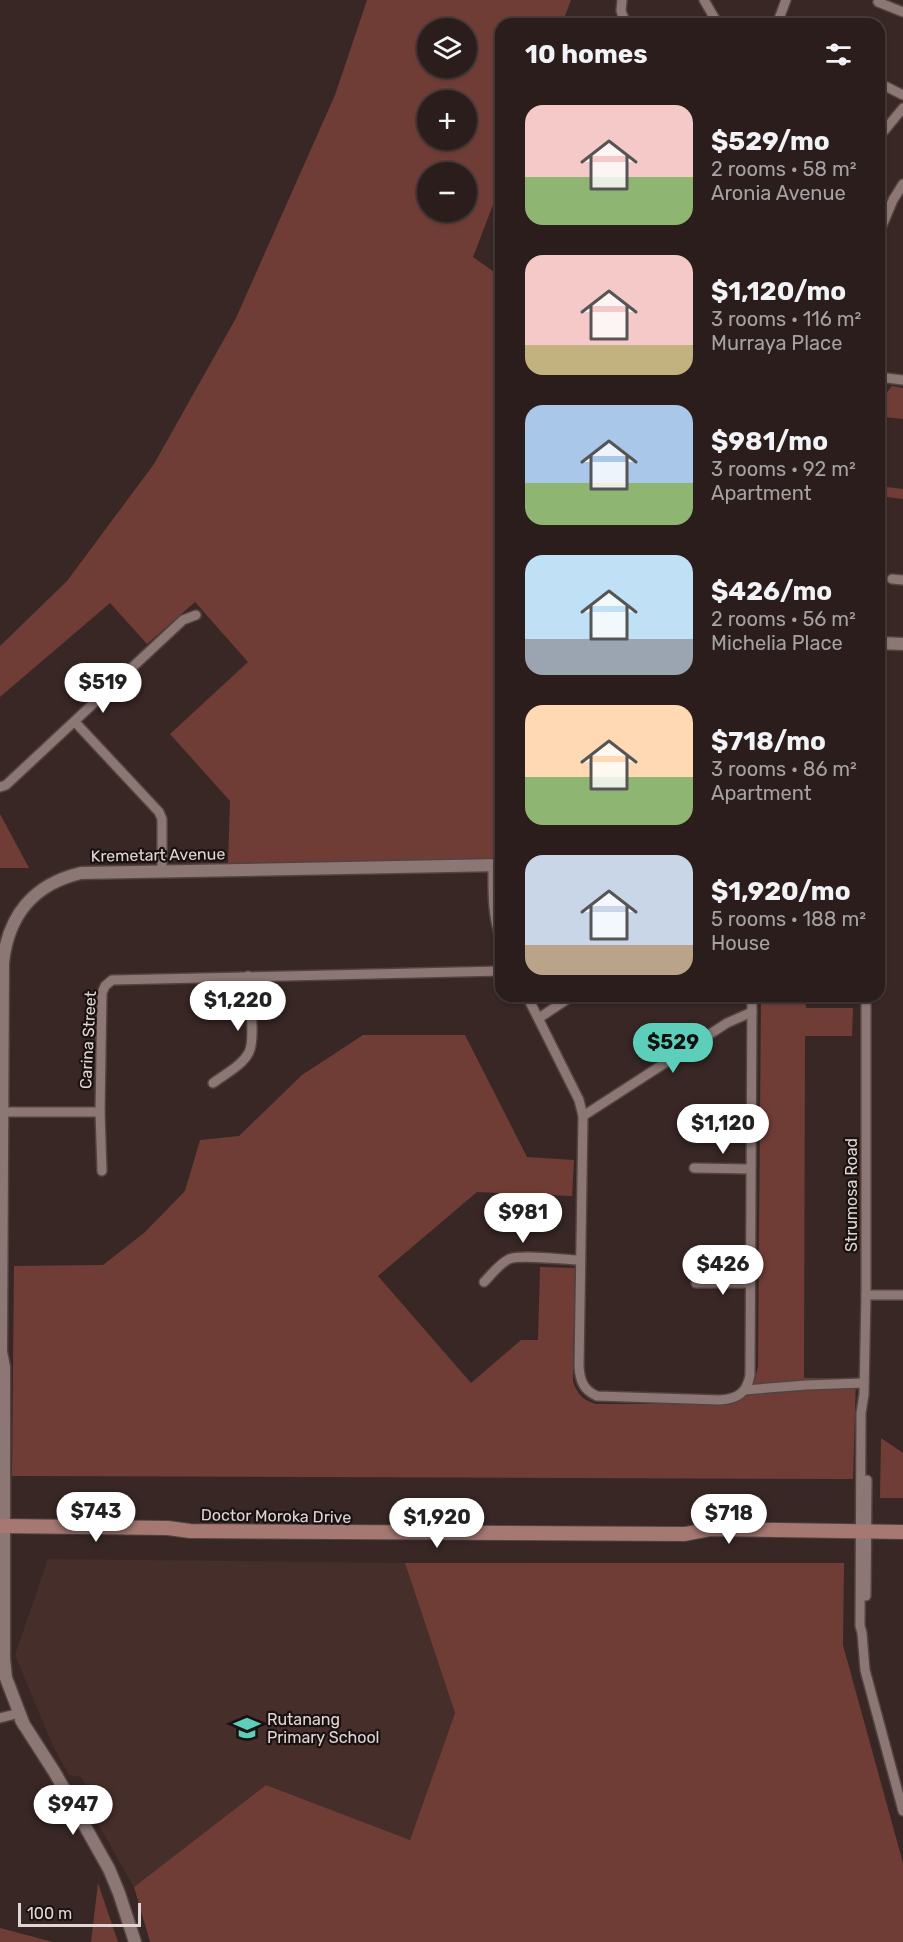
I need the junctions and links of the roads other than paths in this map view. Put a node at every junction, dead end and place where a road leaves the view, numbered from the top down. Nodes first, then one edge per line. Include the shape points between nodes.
1 (622, 0) edge
2 (704, 0) edge
3 (786, 0) edge
4 (878, 2) dead end
5 (903, 12) edge
6 (624, 18) edge
7 (714, 18) edge
8 (779, 18) edge
9 (885, 85) edge
10 (903, 95) edge
11 (903, 108) edge
12 (885, 130) edge
13 (903, 184) edge
14 (885, 219) edge
15 (885, 378) edge
16 (903, 380) edge
17 (892, 579) dead end
18 (903, 580) edge
19 (196, 615) dead end
20 (885, 643) edge
21 (903, 644) edge
22 (75, 722) junction
23 (0, 787) edge
24 (495, 865) edge
25 (162, 872) junction
26 (495, 892) edge
27 (495, 914) edge
28 (495, 970) edge
29 (248, 976) junction
30 (531, 1002) edge
31 (563, 1002) edge
32 (752, 1002) edge
33 (866, 1002) edge
34 (752, 1012) junction
35 (539, 1018) junction
36 (213, 1083) dead end
37 (1, 1112) edge
38 (100, 1112) junction
39 (583, 1116) junction
40 (694, 1168) dead end
41 (750, 1169) junction
42 (102, 1171) dead end
43 (580, 1260) junction
44 (484, 1282) dead end
45 (696, 1283) dead end
46 (750, 1283) junction
47 (866, 1295) junction
48 (903, 1295) edge
49 (0, 1353) edge
50 (864, 1383) junction
51 (745, 1390) junction
52 (3, 1531) edge
53 (903, 1532) edge
54 (863, 1536) junction
55 (903, 1540) edge
56 (0, 1678) edge
57 (20, 1717) junction
58 (0, 1718) edge
59 (903, 1810) edge
60 (135, 1942) edge

1 - 6 street
2 - 7 street
3 - 8 street
4 - 5 street
9 - 10 street
11 - 12 street
13 - 14 street
15 - 16 street
17 - 18 street
19 - 22 street via 183,620
20 - 21 street
22 - 23 street
22 - 25 street via 159,812
24 - 25 street, Kremetart Avenue
25 - 37 street, Kremetart Avenue via 69,876 36,893 16,918 6,941 3,963
26 - 27 street
28 - 29 street, Carina Street
29 - 36 street via 250,1051
29 - 38 street, Carina Street via 115,979 106,984 102,993
30 - 35 street
31 - 35 street
32 - 34 street
33 - 47 street, Strumosa Road
34 - 39 street via 727,1023
34 - 41 street
35 - 39 street
37 - 38 street
37 - 49 street, Kremetart Avenue
38 - 42 street, Carina Street
39 - 43 street
40 - 41 street
41 - 46 street
43 - 44 street via 512,1258
43 - 51 street via 579,1372 580,1381 590,1393 720,1400 735,1398
45 - 46 street
46 - 51 street via 750,1375
47 - 48 street
47 - 50 street, Strumosa Road
49 - 52 street, Kremetart Avenue via 4,1367
50 - 51 street
50 - 54 street, Strumosa Road
52 - 54 main road, Doctor Moroka Drive via 168,1535 190,1531 685,1534 703,1538
52 - 57 street, Kremetart Avenue via 5,1668
53 - 54 main road, Doctor Moroka Drive
54 - 55 main road, Doctor Moroka Drive
54 - 59 street, Strumosa Road via 865,1670
56 - 57 street, Kremetart Avenue via 8,1701
57 - 58 street
57 - 60 street, Kremetart Avenue via 109,1869

